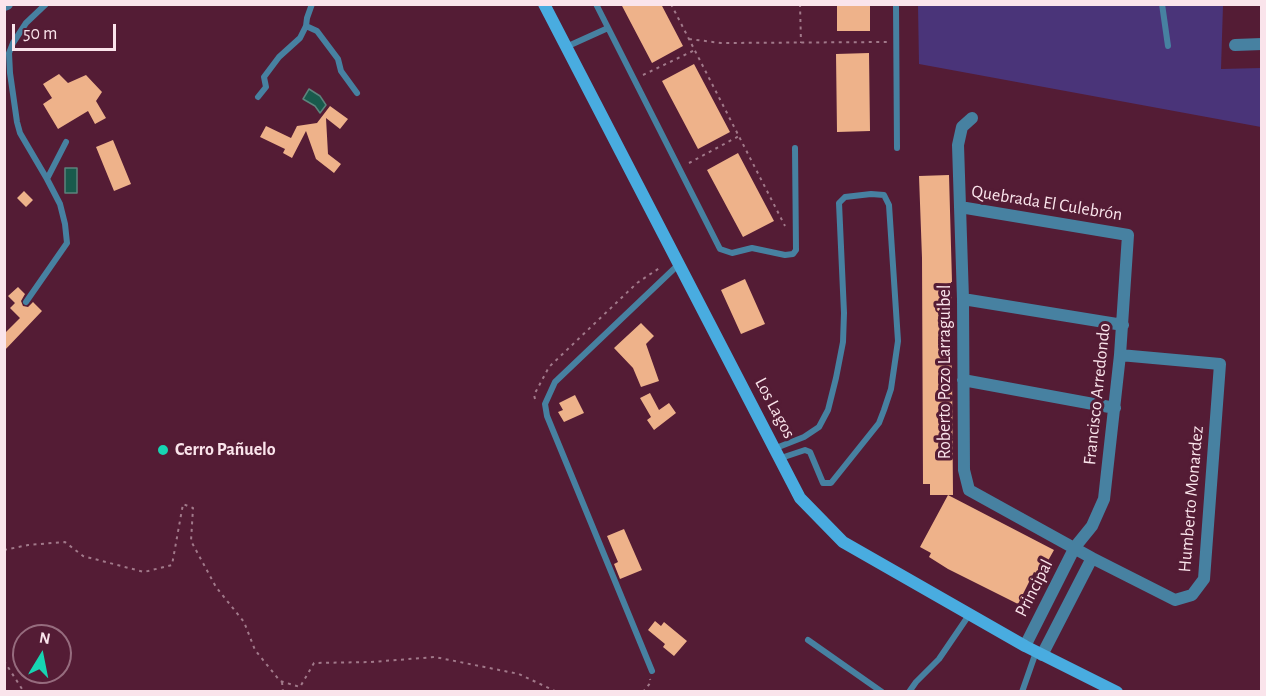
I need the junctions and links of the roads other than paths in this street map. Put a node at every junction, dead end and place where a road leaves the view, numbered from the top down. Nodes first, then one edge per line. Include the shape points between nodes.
1 (46, 4) edge
2 (312, 4) edge
3 (544, 4) edge
4 (596, 4) edge
5 (896, 4) edge
6 (1162, 4) edge
7 (306, 26) junction
8 (608, 28) junction
9 (1262, 44) edge
10 (1235, 45) dead end
11 (1168, 46) dead end
12 (566, 47) junction
13 (357, 93) dead end
14 (258, 97) dead end
15 (972, 118) dead end
16 (66, 142) dead end
17 (795, 148) dead end
18 (897, 148) dead end
19 (47, 179) junction
20 (960, 207) junction
21 (1128, 235) joint
22 (676, 261) junction
23 (963, 299) junction
24 (26, 302) dead end
25 (1123, 325) junction
26 (1120, 355) junction
27 (963, 380) junction
28 (1115, 408) junction
29 (778, 453) junction
30 (1075, 547) junction
31 (1092, 558) junction
32 (969, 615) junction
33 (808, 640) dead end
34 (1034, 651) junction
35 (649, 671) road end
36 (1110, 690) edge
37 (882, 692) edge
38 (909, 692) edge
39 (1022, 692) edge

1 - 19 lane via 26,23 8,58 20,134
2 - 7 lane
3 - 12 main road, Los Lagos
4 - 8 lane
5 - 18 lane
6 - 11 lane
7 - 13 lane via 317,31
7 - 14 lane via 264,77 266,87
8 - 12 lane
8 - 17 lane via 720,249 732,253 752,248 794,254
9 - 10 street
12 - 22 main road, Los Lagos
15 - 20 street, Roberto Pozo Larraguibel via 962,127 958,145
16 - 19 lane
19 - 24 lane via 60,204 68,243
20 - 21 street, Quebrada El Culebrón
20 - 23 street, Roberto Pozo Larraguibel
21 - 25 street, Francisco Arredondo
22 - 29 main road, Los Lagos
22 - 35 lane via 555,382 545,404
23 - 25 street
23 - 27 street, Roberto Pozo Larraguibel
25 - 26 street, Francisco Arredondo
26 - 28 street, Francisco Arredondo
26 - 31 street, Humberto Monardez via 1220,364 1204,579 1192,595 1175,600
27 - 28 street
27 - 30 street, Roberto Pozo Larraguibel via 964,470 969,490
28 - 30 street, Francisco Arredondo via 1104,499 1092,526
29 - 29 lane via 810,452 823,483 831,483 879,423 891,389 898,341 889,205 884,195 845,197 839,203 844,313 836,378 819,427
29 - 32 main road, Los Lagos via 800,498 843,542
30 - 31 street, Roberto Pozo Larraguibel
30 - 34 street, Principal
31 - 34 street, Principal
32 - 34 main road, Los Lagos
32 - 38 lane via 939,659
33 - 37 lane
34 - 36 main road, Los Lagos
34 - 39 lane

